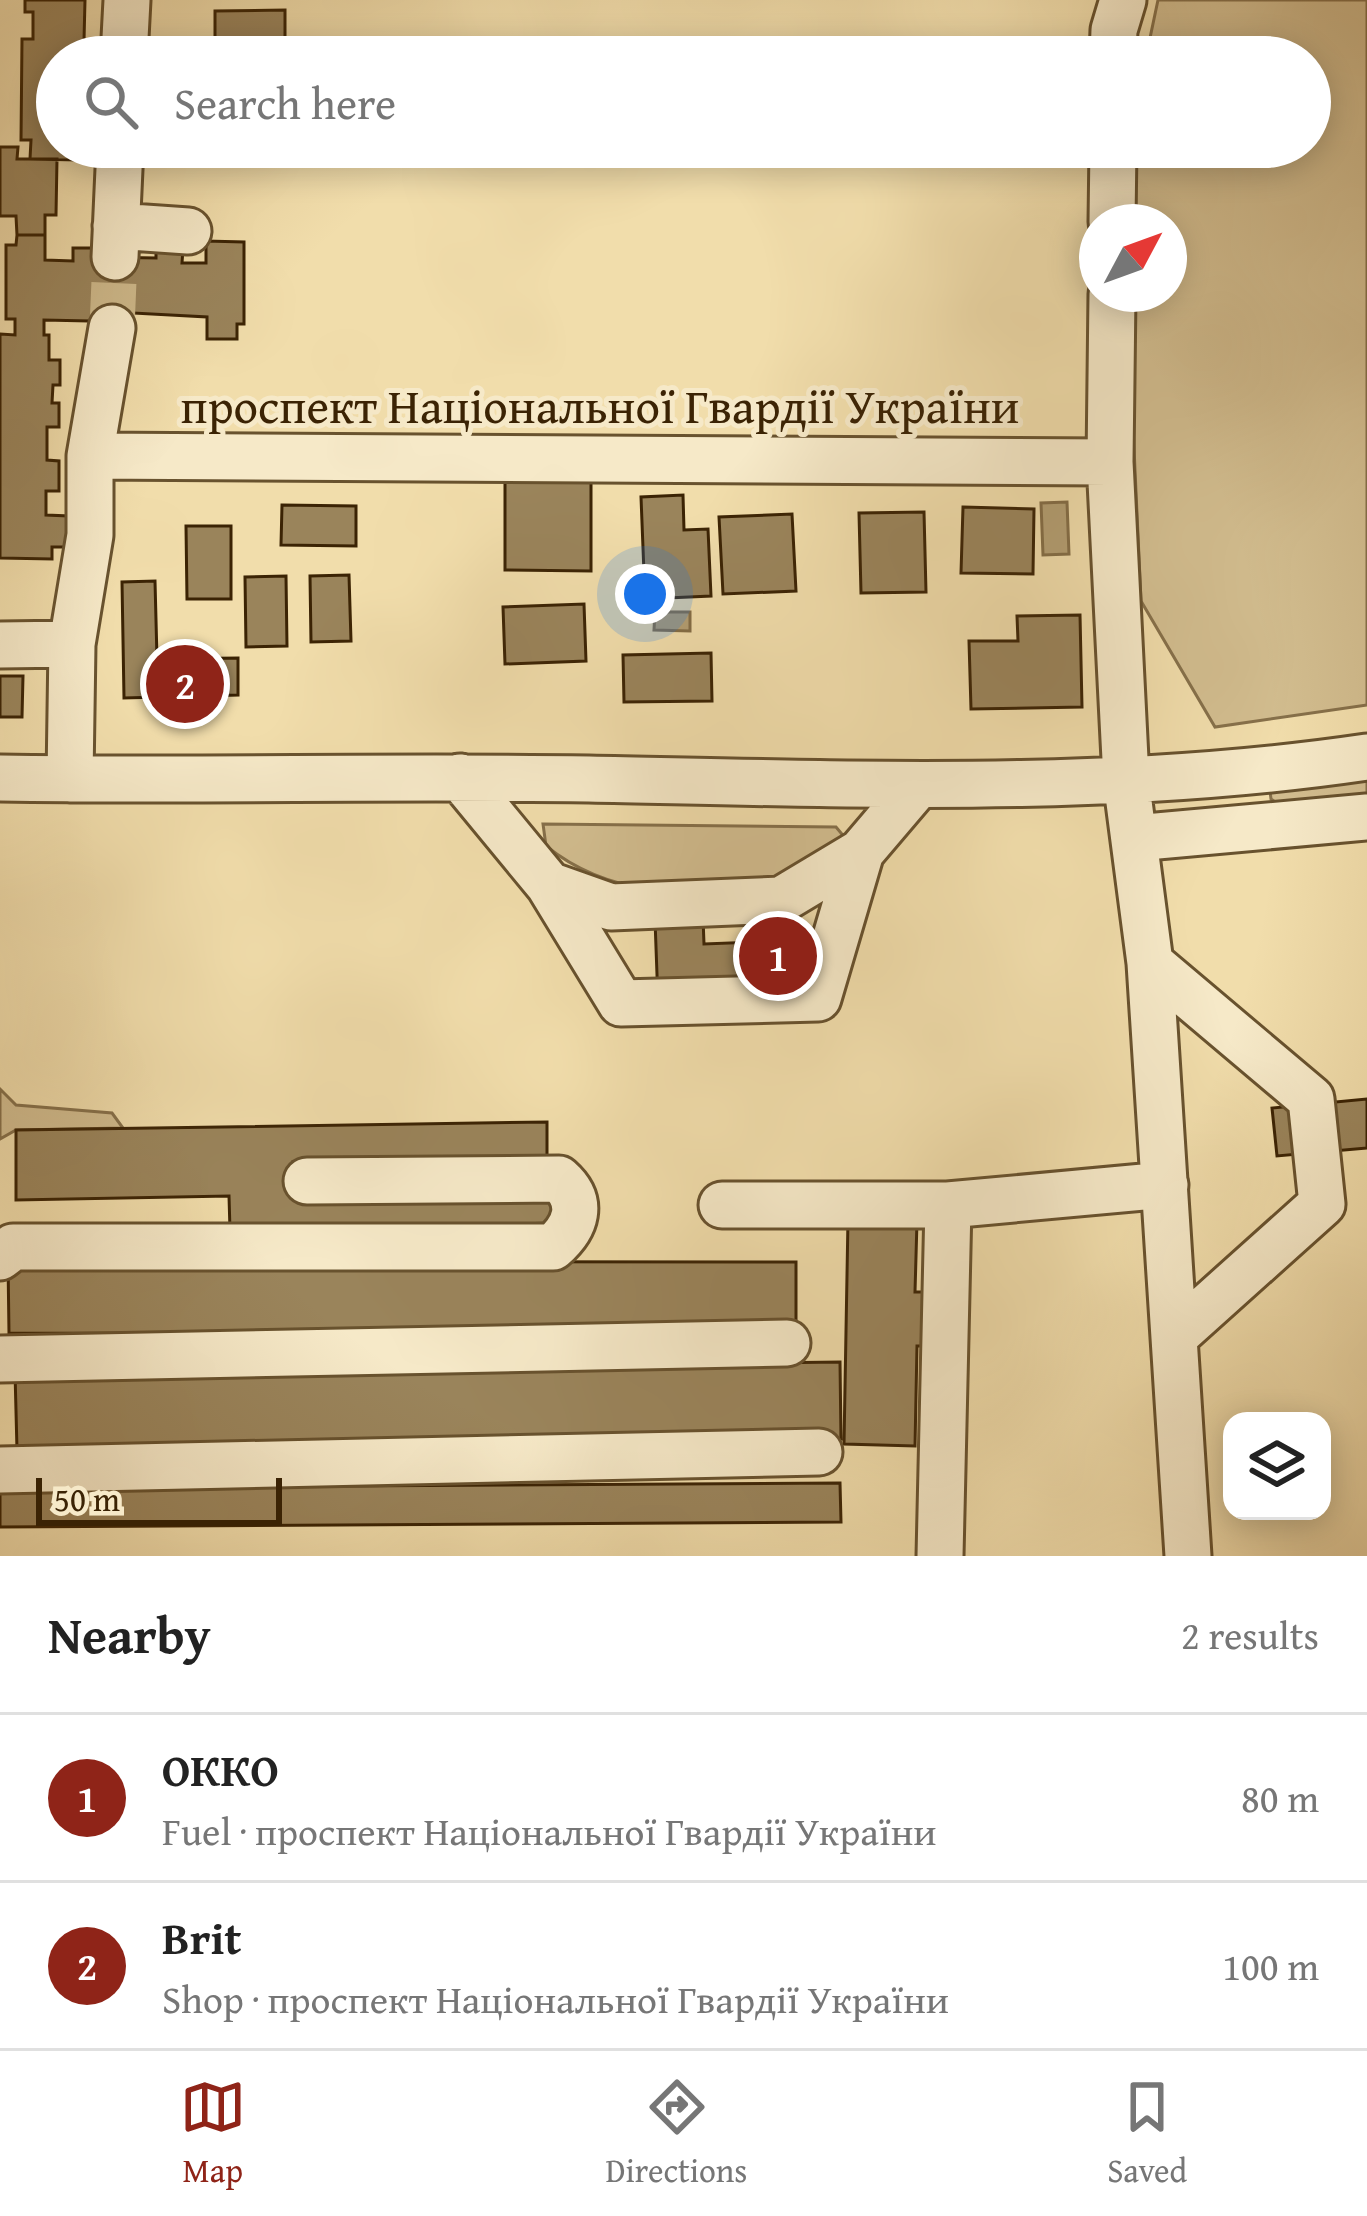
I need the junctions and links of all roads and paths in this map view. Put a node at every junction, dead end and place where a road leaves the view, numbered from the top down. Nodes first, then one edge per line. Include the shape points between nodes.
1 (127, 0) edge
2 (125, 36) edge
3 (119, 168) edge
4 (1113, 168) edge
5 (1112, 204) edge
6 (188, 231) dead end
7 (1112, 312) edge
8 (112, 328) tunnel mouth
9 (90, 456) junction
10 (1110, 462) junction
11 (72, 644) junction
12 (0, 645) edge
13 (1367, 757) edge
14 (460, 777) junction
15 (0, 778) edge
16 (70, 779) junction
17 (1126, 779) junction
18 (918, 784) junction
19 (1367, 817) edge
20 (1135, 838) junction
21 (861, 852) junction
22 (549, 885) junction
23 (1150, 963) junction
24 (307, 1181) dead end
25 (1165, 1185) junction
26 (722, 1204) dead end
27 (948, 1205) junction
28 (0, 1257) edge
29 (1176, 1335) junction
30 (787, 1343) dead end
31 (0, 1359) edge
32 (819, 1452) dead end
33 (0, 1470) edge
34 (940, 1556) edge
35 (1189, 1556) edge

1 - 2 street
3 - 6 street via 116,242
4 - 5 street
7 - 10 street
8 - 9 street
9 - 10 street, проспект Національної Гвардії України
9 - 11 street via 90,535
10 - 17 street
11 - 12 street
11 - 16 street
13 - 17 street
14 - 16 street
14 - 18 street
14 - 22 street
15 - 16 street
17 - 18 street
17 - 20 street
18 - 21 street
19 - 20 street
20 - 23 street
21 - 22 street via 781,900 611,908
21 - 22 street via 818,998 621,1003
23 - 25 street
23 - 29 street via 1311,1099 1322,1204
24 - 28 street via 559,1179 576,1210 572,1230 553,1247 13,1247
25 - 27 street
25 - 29 street
26 - 27 street
27 - 34 street
29 - 35 street
30 - 31 street
32 - 33 street

